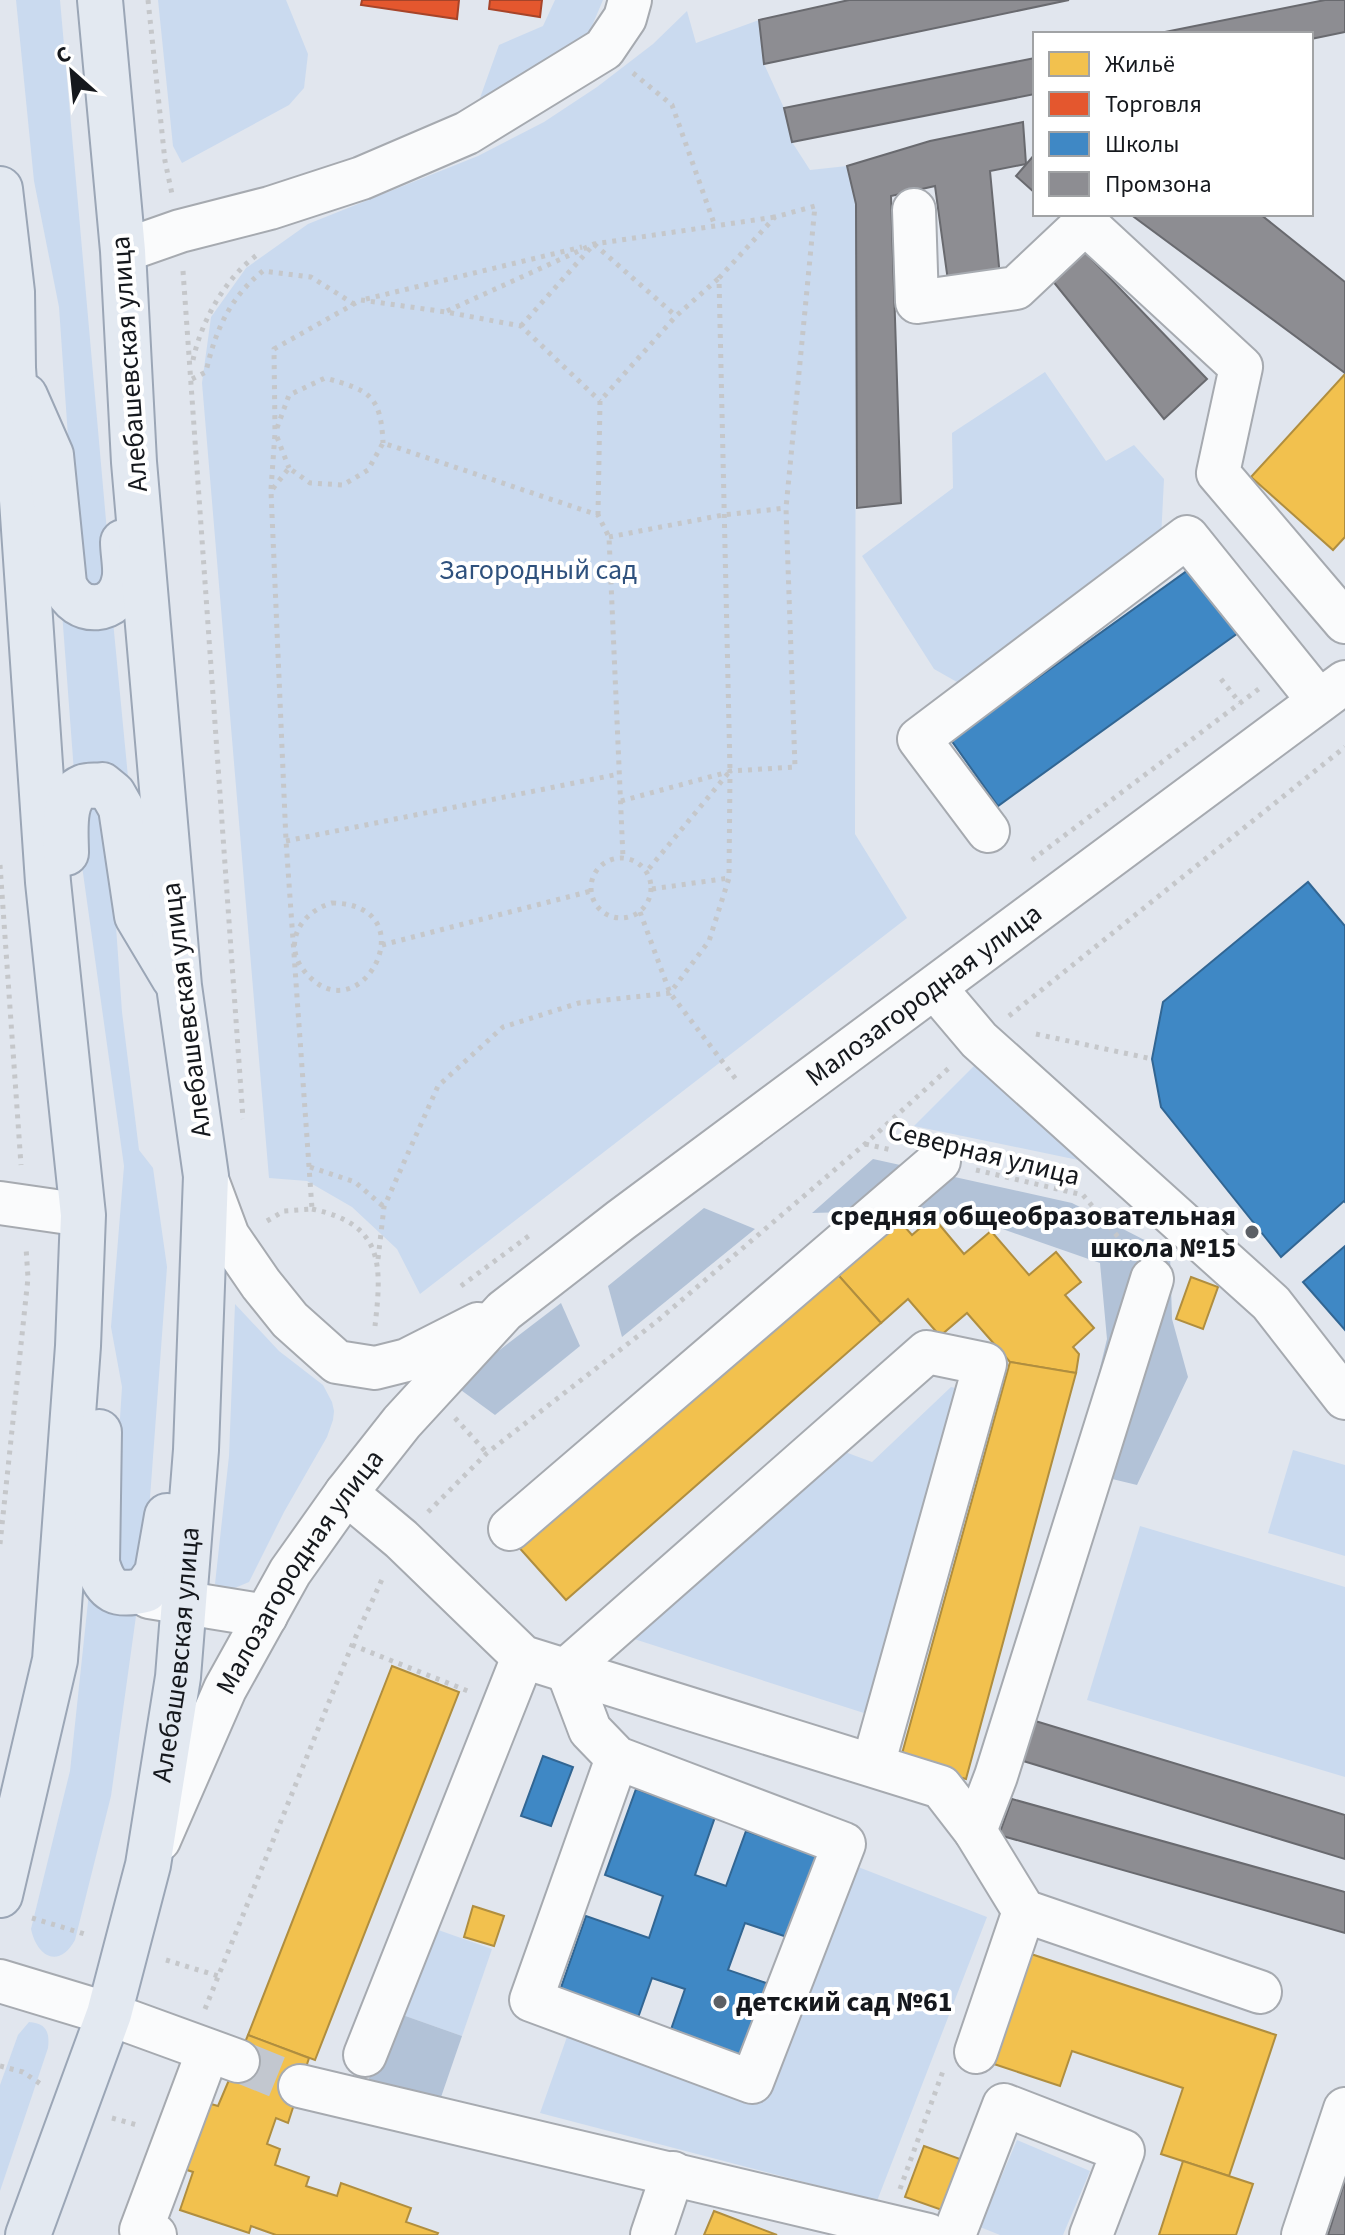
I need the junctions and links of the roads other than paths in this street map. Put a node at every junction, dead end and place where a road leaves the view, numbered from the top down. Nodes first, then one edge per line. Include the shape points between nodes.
1 (100, 0) edge
2 (630, 0) edge
3 (0, 189) edge
4 (914, 210) dead end
5 (123, 251) junction
6 (6, 292) edge
7 (13, 368) junction
8 (134, 462) junction
9 (1345, 622) edge
10 (1332, 691) edge
11 (988, 831) dead end
12 (48, 882) junction
13 (179, 986) junction
14 (935, 988) junction
15 (939, 1161) road end
16 (206, 1176) junction
17 (0, 1203) edge
18 (83, 1215) junction
19 (1152, 1279) road end
20 (78, 1346) junction
21 (418, 1375) junction
22 (1345, 1398) edge
23 (196, 1450) junction
24 (346, 1493) junction
25 (510, 1529) dead end
26 (128, 1594) junction
27 (184, 1603) junction
28 (266, 1616) junction
29 (523, 1657) junction
30 (567, 1669) junction
31 (617, 1758) junction
32 (873, 1765) junction
33 (975, 1831) junction
34 (148, 1865) junction
35 (0, 1895) edge
36 (1024, 1911) junction
37 (0, 1981) edge
38 (1260, 1992) dead end
39 (109, 2014) junction
40 (976, 2052) dead end
41 (365, 2055) dead end
42 (300, 2086) tunnel mouth
43 (1345, 2109) edge
44 (673, 2173) junction
45 (28, 2235) edge
46 (155, 2235) edge
47 (652, 2235) edge
48 (928, 2235) edge
49 (954, 2235) edge
50 (1091, 2235) edge
51 (1303, 2235) edge

1 - 5 main road, Алебашевская улица
2 - 5 street via 625,18 604,49 467,133 362,178
3 - 6 main road
4 - 9 street via 917,302 1016,288 1085,223 1241,367 1218,473
5 - 8 main road, Алебашевская улица
6 - 7 main road
7 - 8 main road via 51,455 64,584 70,599 85,608 116,598 124,582 122,508
7 - 12 main road
8 - 13 main road, Алебашевская улица
10 - 11 street via 1187,537 919,739
10 - 14 street, Малозагородная улица
12 - 13 main road via 66,854 72,796 83,787 102,785 121,808 137,916
12 - 18 main road
13 - 16 main road, Алебашевская улица
14 - 21 street, Малозагородная улица
14 - 22 street via 979,1040 1271,1303
15 - 25 street
16 - 21 street, Малозагородная улица via 228,1236 290,1320 337,1362
16 - 23 main road, Алебашевская улица
17 - 18 street
18 - 20 main road
19 - 33 street
20 - 26 main road via 100,1399 97,1563 102,1580
20 - 35 main road via 55,1660
21 - 24 street, Малозагородная улица
23 - 26 main road via 169,1505 157,1573 145,1590
23 - 27 main road, Алебашевская улица
24 - 28 street, Малозагородная улица
24 - 29 street
26 - 27 street
27 - 28 street
27 - 34 main road, Алебашевская улица via 178,1677
28 - 34 street, Малозагородная улица via 225,1689
29 - 30 street
29 - 41 street
30 - 31 street via 590,1730
30 - 32 street
30 - 32 street via 927,1352 985,1364
31 - 31 street via 531,2000 752,2082 844,1844
32 - 33 street via 941,1787
33 - 36 street
34 - 39 main road, Алебашевская улица
36 - 38 street
36 - 40 street
37 - 39 street
39 - 45 main road, Алебашевская улица
39 - 46 street via 223,2056 141,2230
42 - 44 street
43 - 51 street
44 - 47 street
44 - 48 street
49 - 50 street via 1004,2105 1123,2151

